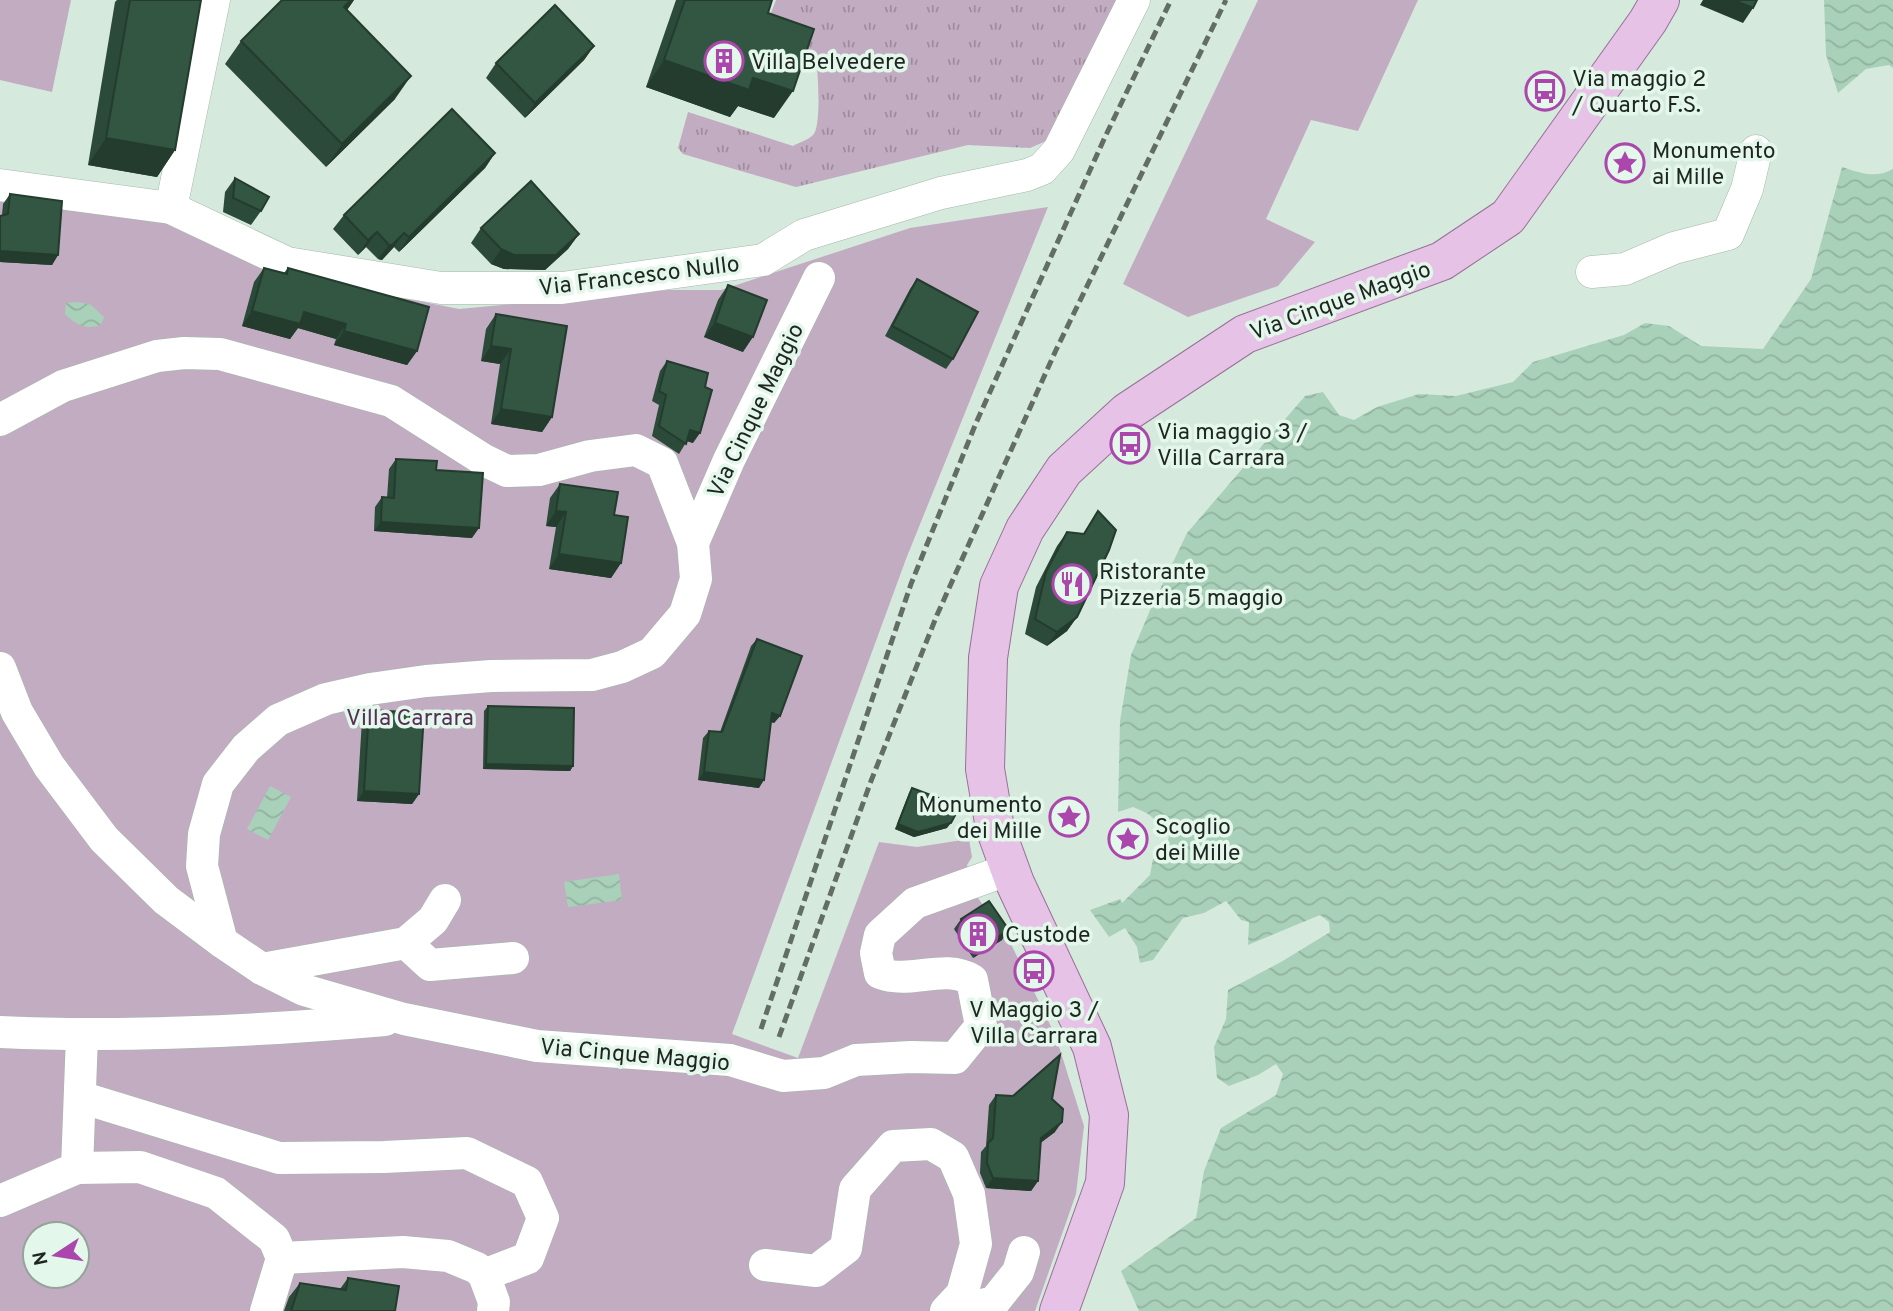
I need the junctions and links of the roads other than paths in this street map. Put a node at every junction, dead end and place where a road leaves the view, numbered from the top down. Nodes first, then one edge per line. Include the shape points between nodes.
1 (214, 0) edge
2 (1134, 0) edge
3 (1660, 0) edge
4 (1756, 151) dead end
5 (0, 185) edge
6 (172, 208) junction
7 (1592, 272) dead end
8 (819, 278) dead end
9 (0, 420) edge
10 (693, 542) junction
11 (0, 668) edge
12 (1010, 869) junction
13 (445, 900) dead end
14 (222, 942) junction
15 (406, 943) junction
16 (513, 958) dead end
17 (262, 969) junction
18 (404, 1019) junction
19 (0, 1032) edge
20 (82, 1036) junction
21 (80, 1097) junction
22 (78, 1168) junction
23 (0, 1201) edge
24 (1024, 1252) dead end
25 (282, 1258) junction
26 (765, 1265) dead end
27 (484, 1275) junction
28 (266, 1311) edge
29 (493, 1311) edge
30 (946, 1311) edge
31 (956, 1311) edge
32 (1059, 1311) edge

1 - 6 street
2 - 6 street, Via Francesco Nullo via 1059,150 1042,169 804,234 763,260 562,288 441,288 287,263
3 - 12 main road, Via Cinque Maggio via 1508,217 1443,261 1245,334 1127,412 1064,470 1025,529 999,586 988,658 985,769 995,828
4 - 7 street via 1747,189 1728,234 1674,248 1625,269
5 - 6 street, Via Francesco Nullo
8 - 10 street, Via Cinque Maggio
9 - 10 street, Via Cinque Maggio via 63,386 157,356 220,354 391,401 507,471 539,470 636,450 662,463
10 - 14 street, Via Cinque Maggio via 696,579 685,614 652,653 622,667 592,674 491,676 393,686 326,699 278,720 246,748 218,784 204,834 202,866
11 - 14 street, Via Cinque Maggio via 17,712 49,766 104,839 166,900
12 - 18 street, Via Cinque Maggio via 915,903 880,935 876,953 880,973 893,978 961,973 972,980 981,1026 956,1058 856,1060 824,1073 783,1076 730,1060 537,1046
12 - 32 main road, Via Cinque Maggio via 1092,1047 1109,1115 1105,1183
13 - 15 street via 433,920
14 - 17 street, Via Cinque Maggio
15 - 16 street via 430,965
15 - 17 street
17 - 18 street, Via Cinque Maggio via 304,990
18 - 20 street, Via Cinque Maggio
19 - 20 street, Via Cinque Maggio
20 - 21 street
21 - 22 street
21 - 27 street via 279,1158 467,1153 527,1182 543,1218 528,1258
22 - 23 street
22 - 25 street via 140,1167 216,1193 274,1239
24 - 31 street via 1018,1272 995,1303
25 - 27 street via 403,1252 448,1255
25 - 28 street
26 - 30 street via 816,1271 846,1248 855,1189 893,1146 930,1144 953,1157 969,1194 976,1244 962,1294
27 - 29 street

